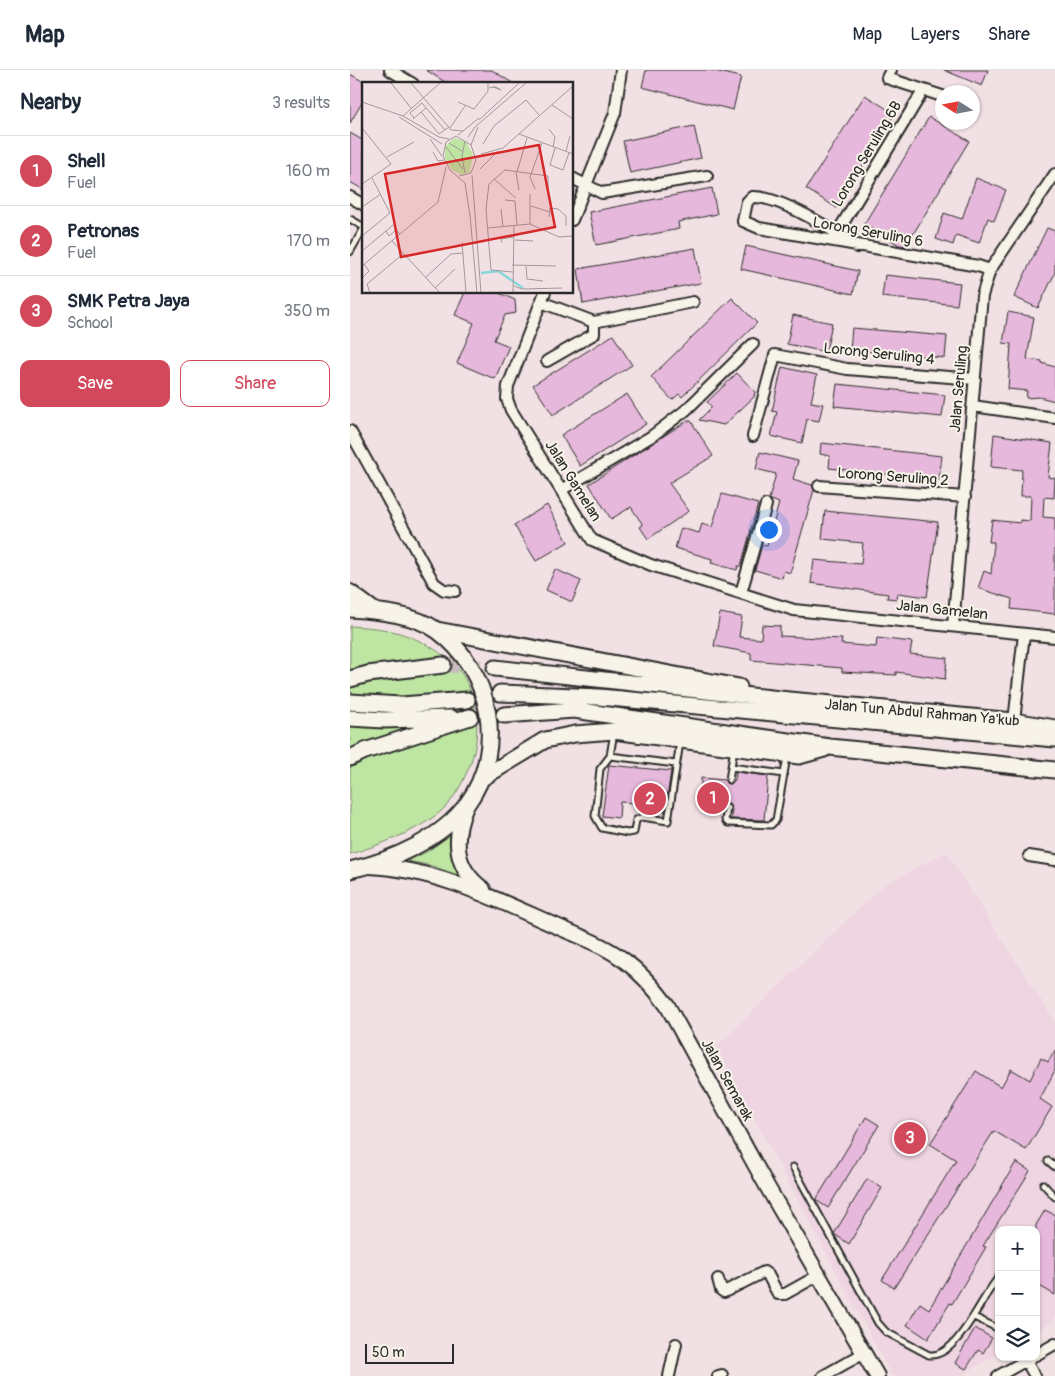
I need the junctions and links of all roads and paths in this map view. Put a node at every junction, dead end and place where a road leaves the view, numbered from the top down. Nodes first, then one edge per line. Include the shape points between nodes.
1 (390, 70) edge
2 (621, 70) edge
3 (890, 70) edge
4 (410, 82) edge
5 (923, 91) junction
6 (935, 94) edge
7 (1055, 174) edge
8 (707, 176) dead end
9 (574, 179) edge
10 (586, 185) junction
11 (350, 197) edge
12 (362, 204) edge
13 (574, 215) edge
14 (350, 219) edge
15 (362, 226) edge
16 (362, 231) edge
17 (838, 233) junction
18 (857, 247) junction
19 (350, 252) edge
20 (990, 270) junction
21 (542, 295) edge
22 (693, 302) dead end
23 (594, 322) junction
24 (753, 344) dead end
25 (547, 361) dead end
26 (975, 379) junction
27 (973, 406) junction
28 (1055, 418) edge
29 (350, 431) edge
30 (753, 436) dead end
31 (819, 486) dead end
32 (561, 490) junction
33 (965, 497) junction
34 (766, 505) dead end
35 (455, 591) dead end
36 (350, 592) edge
37 (741, 593) junction
38 (350, 609) edge
39 (377, 612) junction
40 (953, 626) junction
41 (437, 630) junction
42 (1024, 634) junction
43 (1055, 636) edge
44 (443, 664) tunnel mouth
45 (495, 668) tunnel mouth
46 (350, 679) edge
47 (500, 694) dead end
48 (467, 700) dead end
49 (788, 700) junction
50 (350, 702) edge
51 (504, 715) dead end
52 (350, 718) edge
53 (1014, 721) junction
54 (1055, 728) edge
55 (614, 731) junction
56 (1055, 739) edge
57 (680, 740) junction
58 (734, 747) junction
59 (830, 747) junction
60 (787, 754) junction
61 (610, 756) junction
62 (350, 758) edge
63 (676, 764) junction
64 (730, 767) junction
65 (1055, 770) edge
66 (784, 774) junction
67 (482, 778) junction
68 (729, 780) dead end
69 (467, 805) junction
70 (727, 808) dead end
71 (1029, 856) dead end
72 (1055, 860) edge
73 (367, 866) junction
74 (350, 870) edge
75 (500, 901) junction
76 (1048, 1161) dead end
77 (793, 1167) dead end
78 (1055, 1167) edge
79 (1043, 1184) dead end
80 (1055, 1196) edge
81 (819, 1275) junction
82 (718, 1279) dead end
83 (995, 1283) edge
84 (974, 1317) junction
85 (995, 1327) edge
86 (676, 1344) dead end
87 (1055, 1344) edge
88 (1040, 1353) edge
89 (864, 1354) junction
90 (1023, 1361) edge
91 (1029, 1361) edge
92 (669, 1376) edge
93 (823, 1376) edge
94 (877, 1376) edge
95 (998, 1376) edge
96 (1035, 1376) edge

1 - 4 street
2 - 10 street via 615,113
3 - 5 street via 887,78
5 - 6 street
5 - 17 street, Lorong Seruling 6B
7 - 20 street, Jalan Seruling
8 - 10 street via 602,193
9 - 10 street
10 - 13 street
11 - 12 street
14 - 15 lane
16 - 19 lane
17 - 18 street
17 - 18 street, Lorong Seruling 6 via 773,200 752,197 747,202 743,221 759,228
18 - 20 street, Lorong Seruling 6
20 - 26 street, Jalan Seruling via 982,296
21 - 23 street
21 - 32 street, Jalan Gamelan via 508,386 507,399
22 - 23 street
23 - 25 street via 594,334
24 - 32 street via 686,410 652,436
26 - 27 street, Jalan Seruling
26 - 30 street, Lorong Seruling 4 via 847,369 775,355
27 - 28 street
27 - 33 street, Jalan Seruling
29 - 35 street via 434,583 444,590
31 - 33 street, Lorong Seruling 2
32 - 37 street, Jalan Gamelan via 592,540 651,564
33 - 40 street, Jalan Seruling
34 - 37 street
36 - 39 main road
37 - 40 street, Jalan Gamelan via 794,610
38 - 39 main road
39 - 41 main road
40 - 42 street, Jalan Gamelan
41 - 49 main road via 720,682
41 - 67 main road via 464,655 485,698 489,741
42 - 43 street, Jalan Gamelan
42 - 53 street
44 - 46 main road
45 - 49 main road
47 - 56 main road via 599,697
48 - 50 main road via 401,704
49 - 53 main road, Jalan Tun Abdul Rahman Ya'kub
51 - 59 main road via 574,710
52 - 62 main road via 470,717
53 - 54 main road, Jalan Tun Abdul Rahman Ya'kub
55 - 57 main road
55 - 61 lane
55 - 67 main road via 545,740
57 - 58 main road
57 - 63 lane
58 - 60 main road
58 - 64 lane
59 - 60 main road via 799,756
59 - 65 main road
60 - 66 lane
61 - 63 lane
61 - 63 lane via 600,768 594,816 602,828 627,833 634,832 636,820 642,817 668,821
64 - 66 lane
64 - 68 lane
66 - 70 lane via 776,820 770,825 728,822 725,820
67 - 69 main road
69 - 73 main road via 430,836
69 - 75 main road via 458,832 463,870 470,880
71 - 72 street
73 - 74 main road
73 - 75 main road, Jalan Semarak via 410,870
75 - 81 main road, Jalan Semarak via 608,949 625,960 656,990
76 - 78 lane
77 - 84 lane via 878,1323 886,1332 936,1356 944,1353
79 - 80 lane
81 - 82 street via 785,1294 778,1294 764,1272 724,1292
81 - 89 main road, Jalan Semarak
83 - 84 lane
84 - 85 lane
86 - 92 street
87 - 88 street
89 - 93 street
89 - 94 main road, Jalan Semarak
90 - 95 street
91 - 96 street

